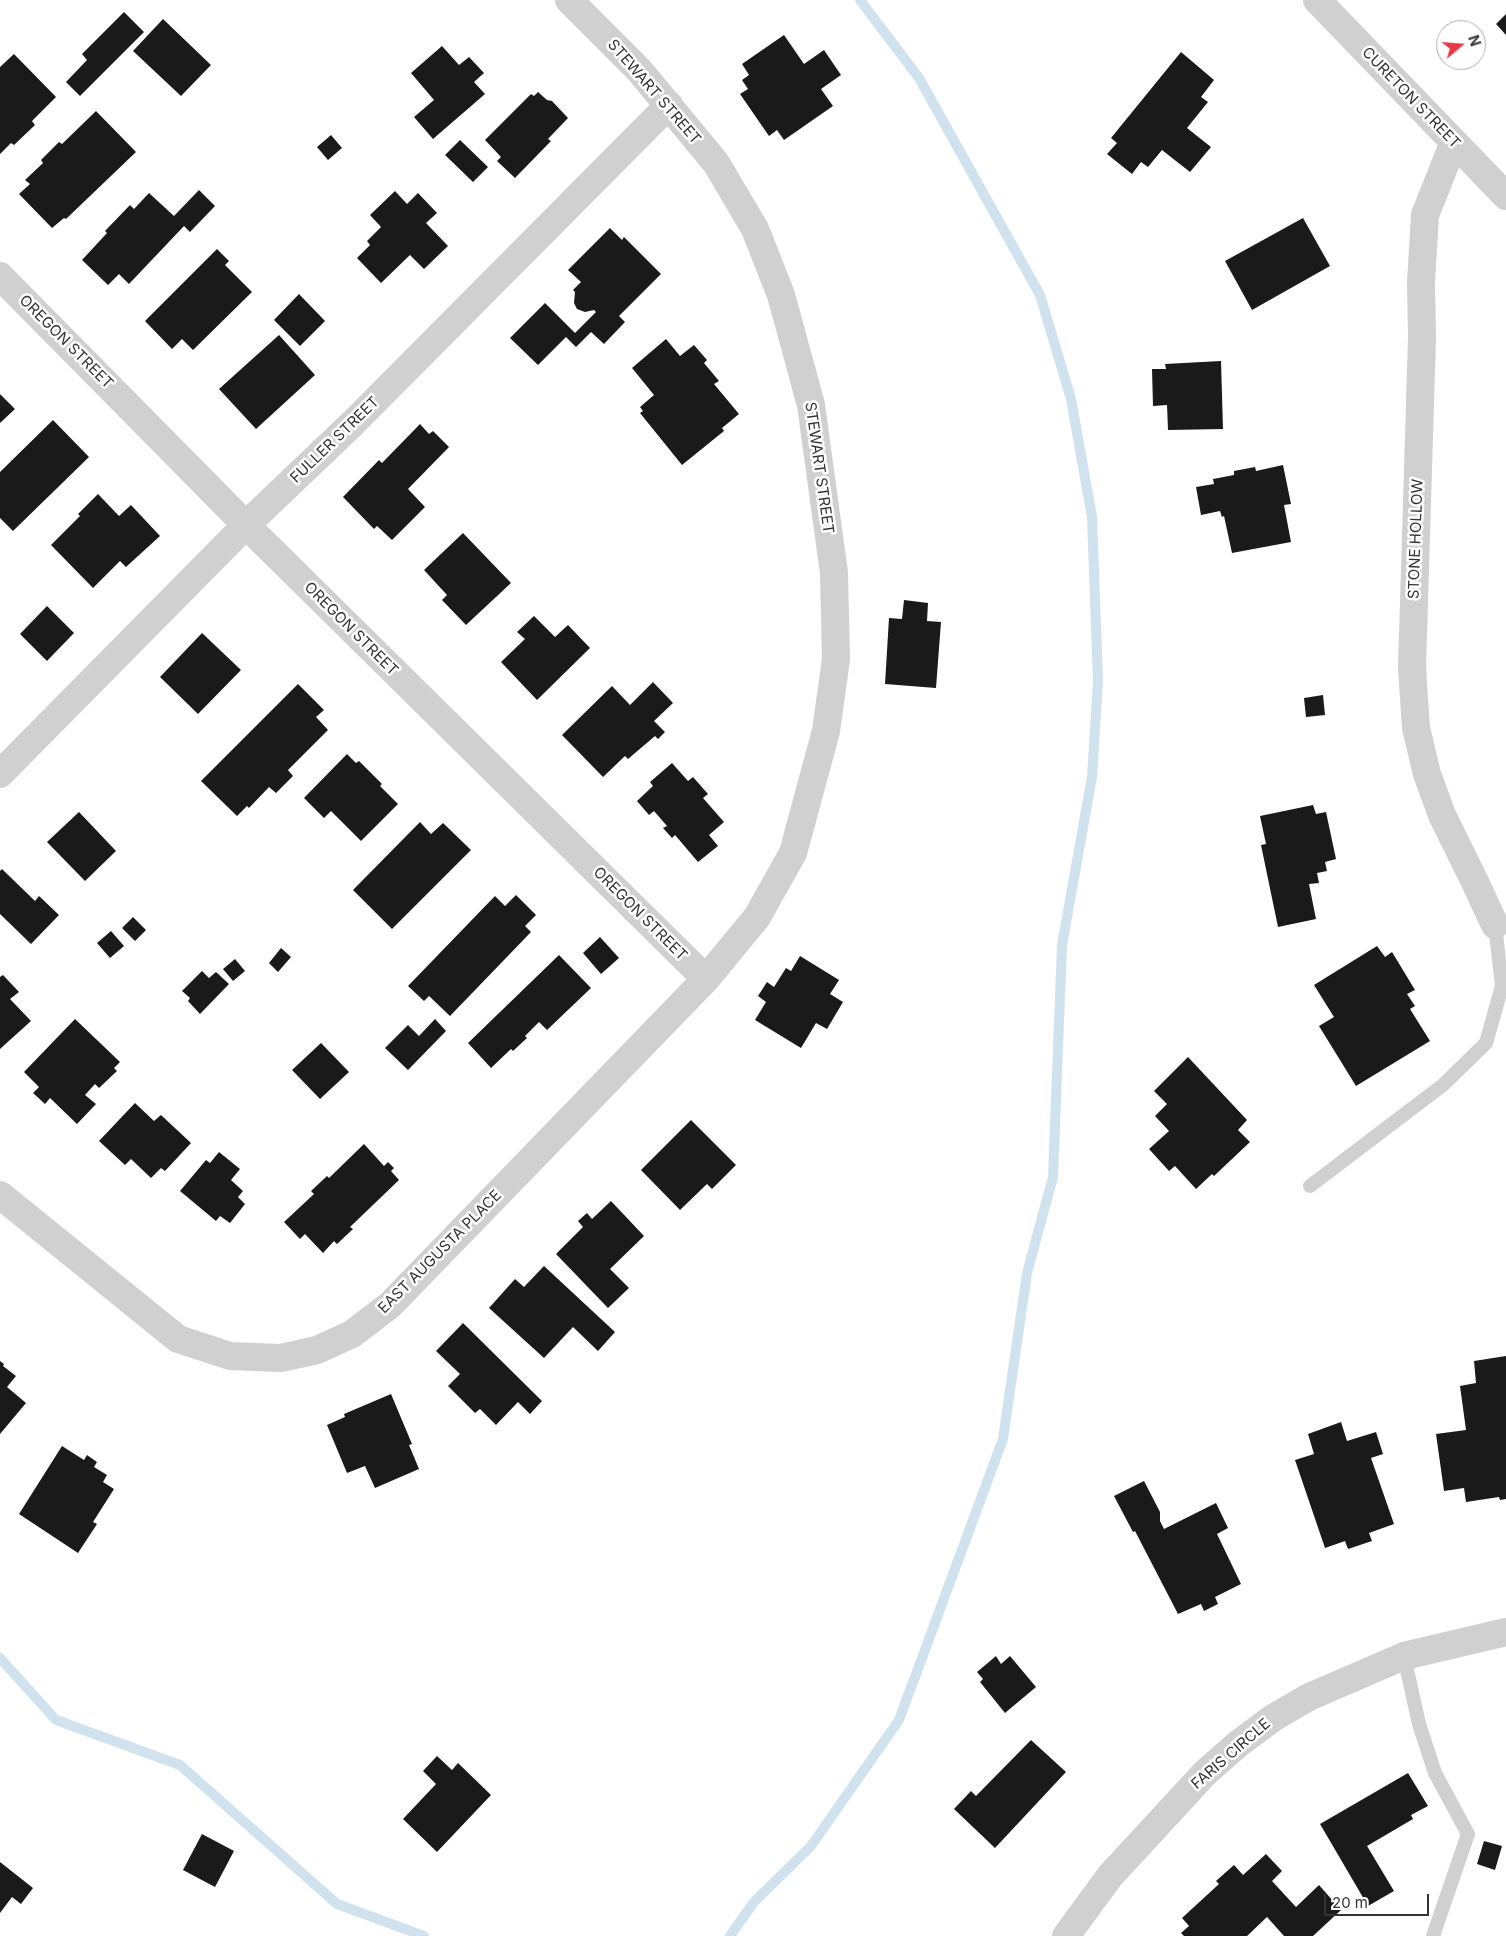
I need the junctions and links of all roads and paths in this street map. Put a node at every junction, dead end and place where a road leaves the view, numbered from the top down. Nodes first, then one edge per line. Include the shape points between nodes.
1 (569, 0) edge
2 (1316, 0) edge
3 (669, 105) junction
4 (1454, 142) junction
5 (1506, 196) edge
6 (0, 276) edge
7 (246, 525) junction
8 (0, 774) edge
9 (1494, 925) joint
10 (706, 980) junction
11 (1310, 1186) dead end
12 (0, 1195) edge
13 (1506, 1632) edge
14 (1404, 1656) junction
15 (1066, 1936) edge
16 (1433, 1936) edge

1 - 3 street, STEWART STREET
2 - 4 street, CURETON STREET
3 - 7 street, FULLER STREET via 354,422
3 - 10 street, STEWART STREET via 716,163 755,229 780,295 811,405 834,572 836,659 826,731 793,853 757,917
4 - 5 street, CURETON STREET
4 - 9 street, STONE HOLLOW via 1425,215 1412,668 1416,728 1427,774 1442,815
6 - 7 street, OREGON STREET
7 - 8 street, FULLER STREET
7 - 10 street, OREGON STREET
9 - 11 lane via 1502,986 1486,1043 1444,1085
10 - 12 street, EAST AUGUSTA PLACE via 390,1305 352,1334 317,1350 281,1358 230,1356 178,1339
13 - 14 street, FARIS CIRCLE
14 - 15 street, FARIS CIRCLE via 1309,1697 1238,1744 1205,1773 1110,1876
14 - 16 lane via 1419,1724 1436,1773 1468,1834

